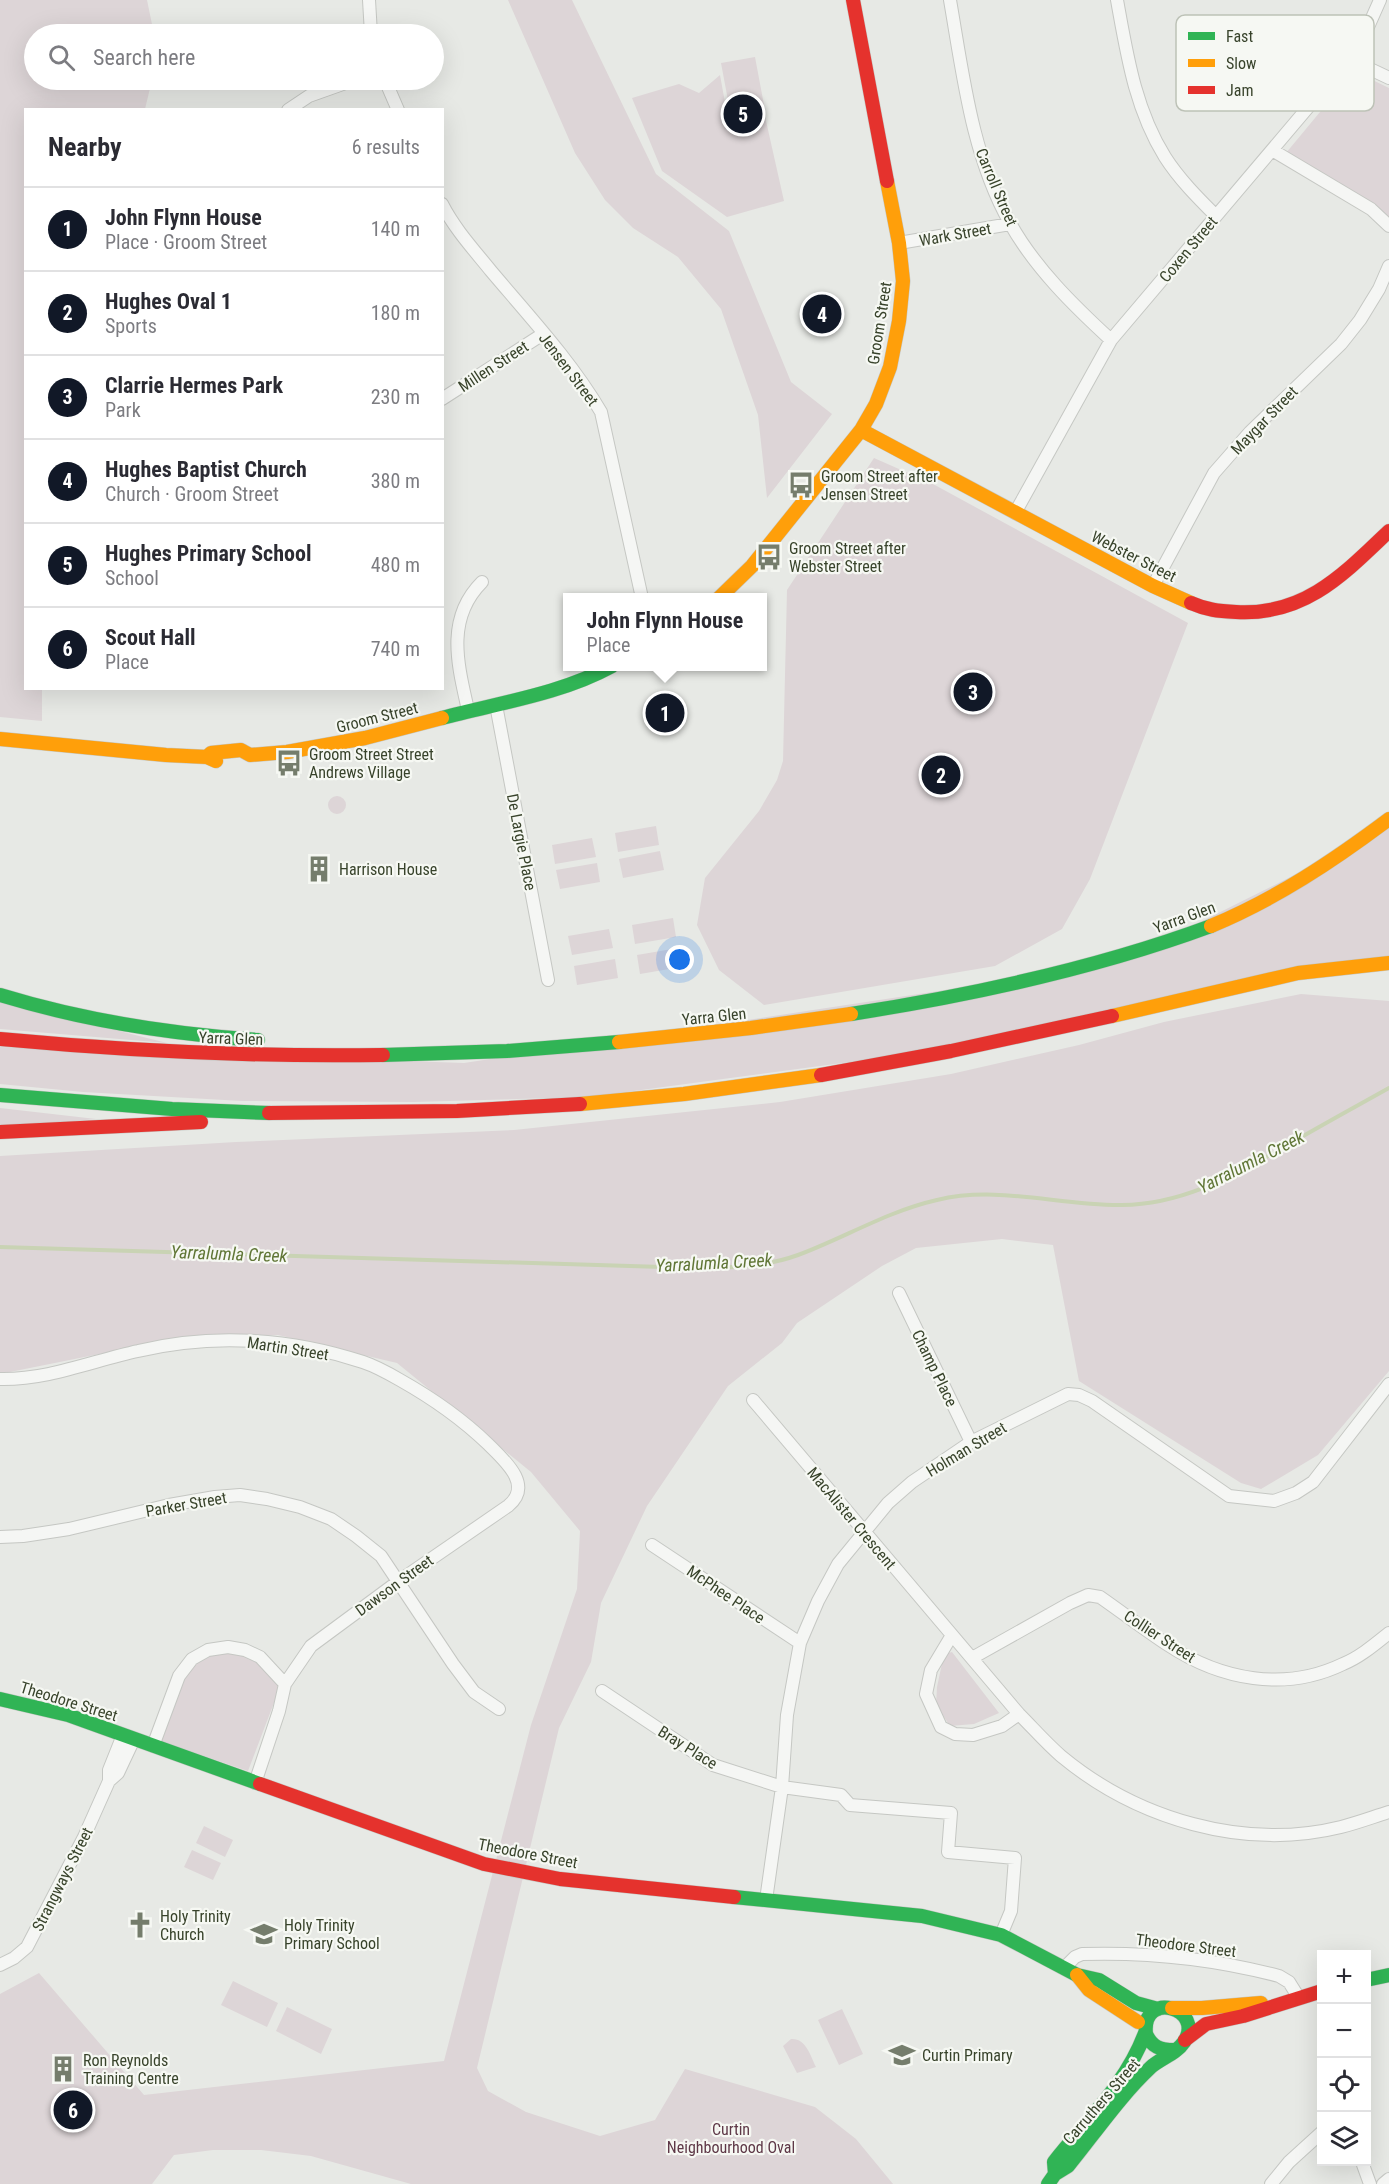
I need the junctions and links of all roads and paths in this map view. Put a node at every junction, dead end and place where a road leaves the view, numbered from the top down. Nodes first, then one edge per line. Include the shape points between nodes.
1 (369, 0) edge
2 (853, 0) edge
3 (950, 0) edge
4 (1117, 0) edge
5 (1380, 0) edge
6 (1373, 15) edge
7 (370, 24) edge
8 (1374, 71) edge
9 (1389, 78) edge
10 (326, 90) edge
11 (389, 90) edge
12 (291, 108) edge
13 (397, 108) edge
14 (1305, 111) edge
15 (1272, 150) junction
16 (444, 209) edge
17 (1216, 216) junction
18 (1010, 224) junction
19 (1389, 226) edge
20 (899, 243) junction
21 (1389, 266) edge
22 (543, 334) junction
23 (1111, 340) junction
24 (444, 398) edge
25 (861, 430) junction
26 (1016, 513) junction
27 (1389, 531) edge
28 (482, 582) dead end
29 (1153, 586) junction
30 (641, 593) edge
31 (723, 593) edge
32 (604, 671) edge
33 (496, 705) junction
34 (468, 710) junction
35 (0, 739) edge
36 (1389, 819) edge
37 (1389, 963) edge
38 (1389, 969) edge
39 (548, 980) dead end
40 (1253, 984) junction
41 (0, 995) edge
42 (774, 1026) junction
43 (0, 1039) edge
44 (0, 1095) edge
45 (331, 1114) junction
46 (0, 1132) edge
47 (899, 1293) dead end
48 (0, 1379) edge
49 (1389, 1384) edge
50 (753, 1400) dead end
51 (971, 1442) junction
52 (517, 1499) joint
53 (864, 1531) junction
54 (0, 1537) edge
55 (652, 1545) dead end
56 (399, 1581) junction
57 (1389, 1633) edge
58 (952, 1635) junction
59 (800, 1643) junction
60 (972, 1658) junction
61 (285, 1684) junction
62 (602, 1691) dead end
63 (0, 1698) edge
64 (499, 1709) dead end
65 (1019, 1714) junction
66 (129, 1737) junction
67 (153, 1746) junction
68 (255, 1783) junction
69 (782, 1787) junction
70 (1389, 1812) edge
71 (766, 1900) junction
72 (1001, 1935) junction
73 (0, 1965) edge
74 (1071, 1972) junction
75 (1389, 1975) edge
76 (1371, 1979) edge
77 (1317, 1995) edge
78 (1293, 1999) junction
79 (1164, 2008) junction
80 (1145, 2032) junction
81 (1185, 2040) junction
82 (1174, 2050) junction
83 (1317, 2137) edge
84 (1363, 2166) edge
85 (1051, 2179) edge
86 (1389, 2179) edge
87 (1271, 2184) edge
88 (1370, 2184) edge
89 (1383, 2184) edge

1 - 7 street
2 - 20 main road, Groom Street
3 - 18 street, Carroll Street via 969,110 979,147
4 - 17 street via 1137,100 1152,134 1187,187
5 - 6 street, Coxen Street
8 - 9 street
10 - 12 street
11 - 13 street
14 - 15 street, Coxen Street
15 - 17 street, Coxen Street
15 - 19 street via 1371,208
16 - 22 street, Jensen Street
17 - 23 street, Coxen Street
18 - 20 street, Wark Street
18 - 23 street, Carroll Street via 1052,281
20 - 25 main road, Groom Street via 903,281 890,367
21 - 29 street, Maygar Street via 1360,320 1341,344 1250,432 1214,473
22 - 24 street, Millen Street
22 - 30 street, Jensen Street via 602,412
23 - 26 street, Coxen Street
25 - 26 main road, Webster Street
25 - 31 main road, Groom Street via 752,566
26 - 29 main road, Webster Street
27 - 29 main road, Webster Street via 1324,589 1277,609 1254,613 1208,610
28 - 34 street via 463,607 456,639
32 - 33 main road, Groom Street
33 - 34 main road, Groom Street
33 - 39 street, De Largie Place
34 - 35 main road, Groom Street via 337,744 250,755 242,760 213,761 207,757
36 - 42 main road, Yarra Glen via 1288,889 1244,912 1169,941 1091,964 959,994
37 - 40 main road via 1326,969
38 - 40 main road via 1306,975
40 - 45 main road via 938,1054 769,1083 560,1105
41 - 42 main road via 77,1018 129,1028 344,1045 538,1041
42 - 43 main road, Yarra Glen via 614,1044 398,1056 113,1050
44 - 45 main road via 118,1106
45 - 46 main road
47 - 51 street, Champ Place
48 - 52 street, Martin Street via 45,1375 139,1350 187,1342 268,1341 309,1348 364,1362 431,1397 498,1454 517,1478
49 - 51 street, Holman Street via 1313,1482 1274,1501 1229,1496 1079,1395 1068,1394
50 - 53 street, MacAlister Crescent
51 - 53 street, Holman Street via 912,1482
52 - 56 street, Dawson Street
53 - 58 street, MacAlister Crescent
53 - 59 street, Holman Street via 838,1564
54 - 56 street, Parker Street via 69,1529 169,1505 240,1495 300,1507 331,1519 381,1556
55 - 59 street, McPhee Place
56 - 61 street, Dawson Street via 311,1646
56 - 64 street, Parker Street via 474,1692
57 - 60 street, Collier Street via 1365,1652 1323,1673 1253,1679 1199,1662 1169,1646 1100,1597 1088,1595
58 - 60 street, MacAlister Crescent
58 - 65 street via 931,1670 926,1694 941,1727 955,1734 973,1735 1002,1726
59 - 69 street, Holman Street via 787,1715
60 - 65 street, MacAlister Crescent
61 - 67 street via 260,1657 245,1650 208,1650 192,1659 179,1676
61 - 68 street, Dawson Street
62 - 69 street, Bray Place via 713,1765
63 - 66 main road, Theodore Street via 68,1715
65 - 70 street, MacAlister Crescent via 1061,1755 1096,1781 1137,1804 1186,1823 1236,1833 1288,1834 1340,1827
66 - 67 main road, Theodore Street
66 - 73 street, Strangways Street via 118,1773 109,1781 27,1947
67 - 68 main road, Theodore Street
68 - 71 main road, Theodore Street via 484,1864 560,1879
69 - 71 street, Holman Street
69 - 72 street, Bray Place via 841,1795 850,1805 951,1813 948,1852 1015,1857 1011,1911
71 - 72 main road, Theodore Street via 922,1917
72 - 74 main road, Theodore Street
74 - 78 street, Theodore Street via 1075,1956 1082,1954 1190,1959 1279,1976 1289,1982
74 - 79 main road, Theodore Street via 1101,1981 1138,2006
74 - 80 main road, Theodore Street via 1088,1990 1131,2015
75 - 76 main road
77 - 78 main road, Theodore Street
78 - 79 main road, Theodore Street via 1208,2008
78 - 81 main road, Theodore Street via 1206,2024
79 - 80 main road via 1148,2018
79 - 81 main road via 1179,2011 1186,2018
80 - 82 main road via 1155,2048
80 - 85 main road, Carruthers Street via 1124,2074 1054,2162
81 - 82 main road
82 - 85 main road, Carruthers Street via 1150,2069 1068,2166
83 - 87 street
84 - 88 street
86 - 89 street

